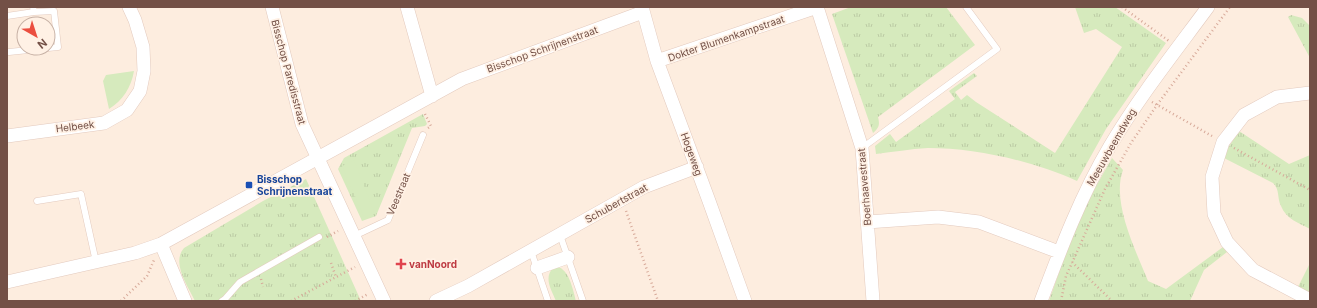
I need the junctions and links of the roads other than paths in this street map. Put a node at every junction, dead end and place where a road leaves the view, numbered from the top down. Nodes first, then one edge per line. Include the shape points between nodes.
1 (129, 7) edge
2 (272, 7) edge
3 (407, 7) edge
4 (817, 7) edge
5 (966, 7) edge
6 (1208, 7) edge
7 (643, 9) edge
8 (33, 10) edge
9 (7, 16) edge
10 (9, 52) dead end
11 (657, 61) junction
12 (1310, 93) edge
13 (432, 96) junction
14 (423, 134) road end
15 (7, 136) edge
16 (862, 148) junction
17 (318, 158) junction
18 (697, 167) junction
19 (37, 201) dead end
20 (867, 222) junction
21 (351, 230) junction
22 (560, 235) junction
23 (322, 237) road end
24 (161, 244) junction
25 (531, 251) junction
26 (1059, 252) junction
27 (568, 257) junction
28 (96, 262) junction
29 (537, 268) junction
30 (7, 282) edge
31 (183, 296) edge
32 (1310, 300) edge
33 (222, 301) edge
34 (384, 301) edge
35 (436, 301) edge
36 (548, 301) edge
37 (583, 301) edge
38 (745, 301) edge
39 (873, 301) edge
40 (1041, 301) edge

1 - 15 street, Helbeek via 143,47 144,71 140,91 126,110 104,123
2 - 17 street, Bisschop Paredisstraat via 302,124
3 - 13 street
4 - 11 street, Dokter Blumenkampstraat
4 - 16 street, Boerhaavestraat
5 - 16 lane via 997,49
6 - 26 street, Meeuwbeemdweg via 1141,96 1109,146 1081,199
7 - 11 street, Hogeweg
7 - 13 street, Bisschop Schrijnenstraat via 462,79
8 - 9 lane
8 - 10 lane via 54,11 58,47
11 - 18 street, Hogeweg
12 - 32 street via 1277,97 1244,115 1223,142 1212,177 1214,214 1227,242 1253,270
13 - 17 street, Bisschop Schrijnenstraat
14 - 21 lane, Veestraat via 388,220
16 - 20 street, Boerhaavestraat
17 - 21 street
17 - 24 street, Bisschop Schrijnenstraat
18 - 22 street, Schubertstraat via 644,187
18 - 38 street, Hogeweg
19 - 28 lane via 81,194
20 - 26 street via 938,217 979,222
20 - 39 street, Boerhaavestraat
21 - 34 street
22 - 25 street, Schubertstraat
22 - 27 lane
23 - 33 lane via 240,282
24 - 28 street, Bisschop Schrijnenstraat via 135,254
24 - 31 street
25 - 29 lane
25 - 35 street, Schubertstraat
26 - 40 street, Meeuwbeemdweg
27 - 29 street
27 - 37 lane
28 - 30 street, Bisschop Schrijnenstraat
29 - 36 lane

